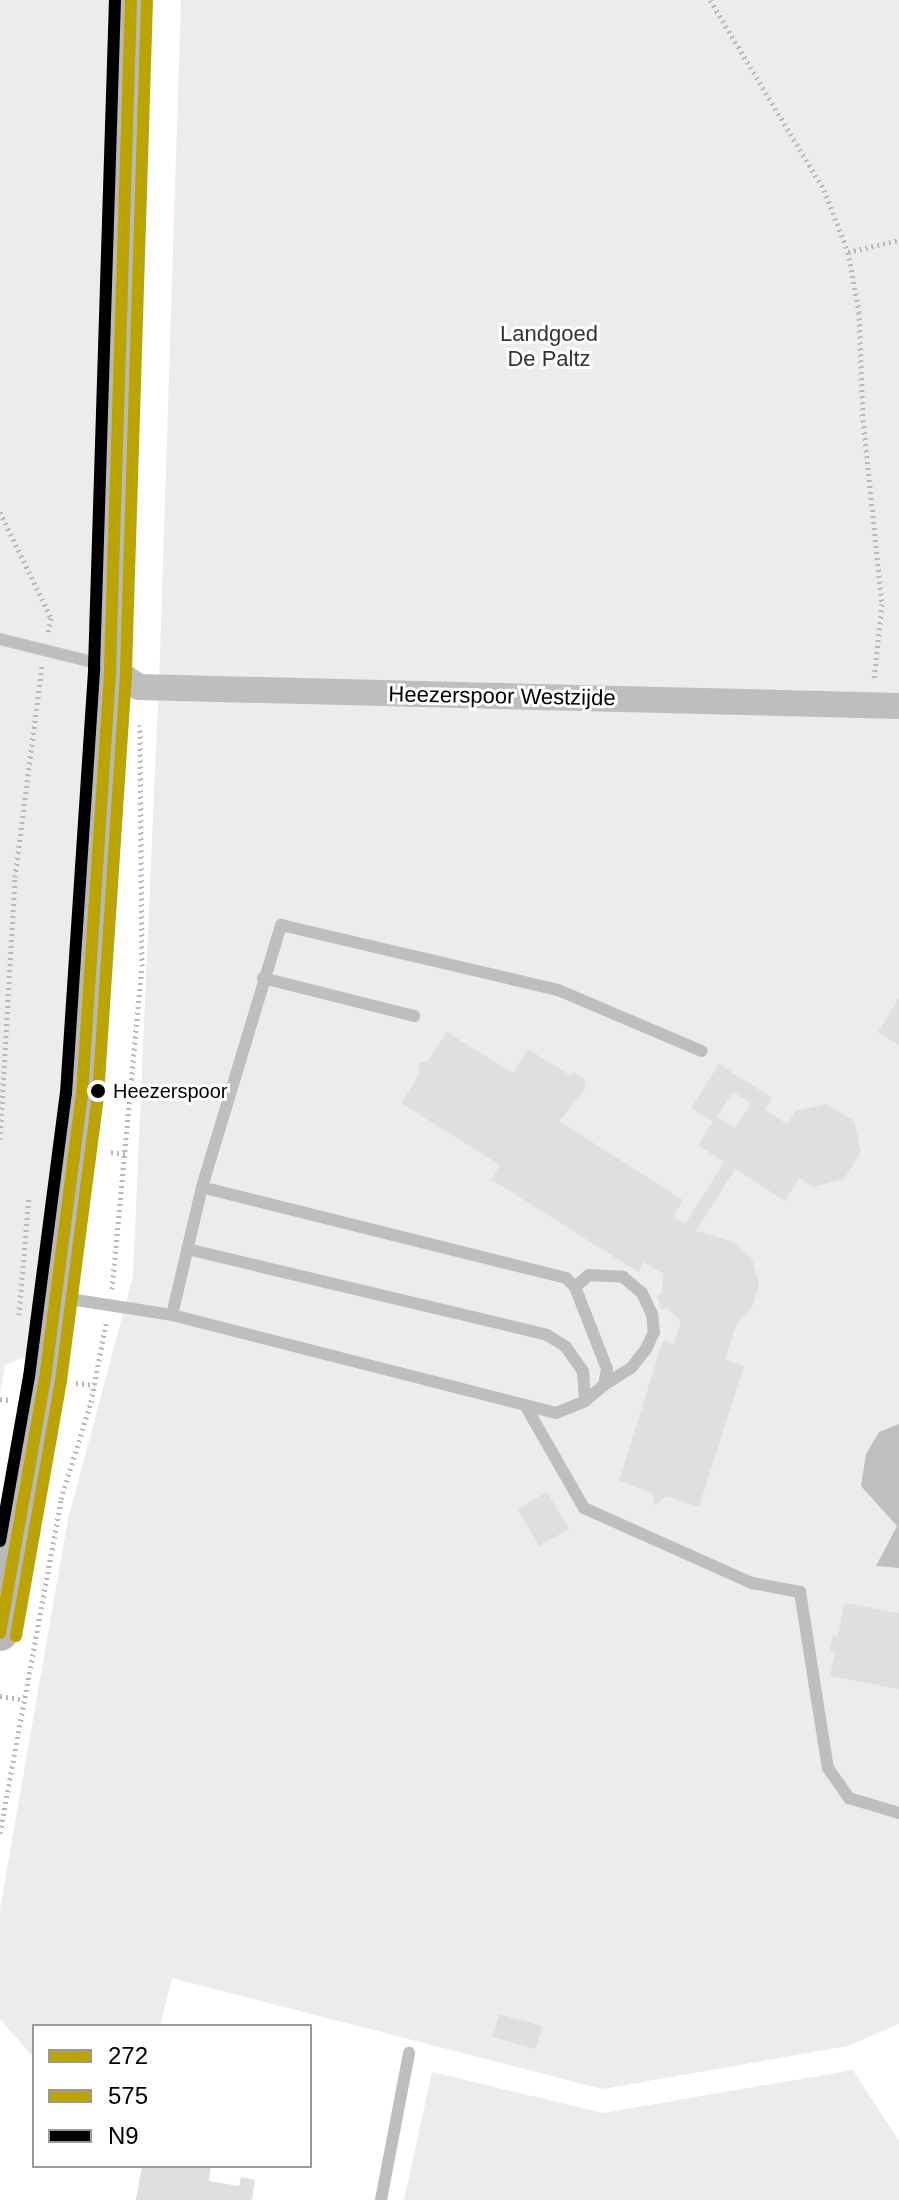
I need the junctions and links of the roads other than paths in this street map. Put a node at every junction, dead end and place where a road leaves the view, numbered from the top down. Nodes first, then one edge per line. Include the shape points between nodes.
1 (131, 0) edge
2 (0, 639) edge
3 (124, 678) junction
4 (899, 706) edge
5 (263, 978) junction
6 (414, 1016) dead end
7 (702, 1051) dead end
8 (202, 1187) junction
9 (187, 1249) junction
10 (575, 1287) junction
11 (55, 1296) junction
12 (172, 1315) junction
13 (604, 1385) junction
14 (585, 1401) junction
15 (525, 1405) junction
16 (0, 1633) edge
17 (899, 1813) edge
18 (409, 2053) dead end
19 (381, 2200) edge

1 - 3 main road
2 - 3 lane via 93,658
3 - 4 street, Heezerspoor Westzijde
3 - 11 main road via 82,1095
5 - 6 lane
5 - 7 lane via 281,925 558,990
5 - 8 lane
8 - 9 lane
8 - 10 lane via 566,1278
9 - 12 lane
9 - 14 lane via 547,1335 566,1347 583,1371
10 - 13 lane via 604,1356
10 - 13 lane via 589,1275 623,1277 642,1293 652,1314 654,1332 646,1349 631,1368
11 - 12 lane
11 - 16 main road
12 - 15 lane
13 - 14 lane
14 - 15 lane via 556,1413
15 - 17 lane via 584,1508 752,1583 800,1592 828,1768 849,1798
18 - 19 lane

